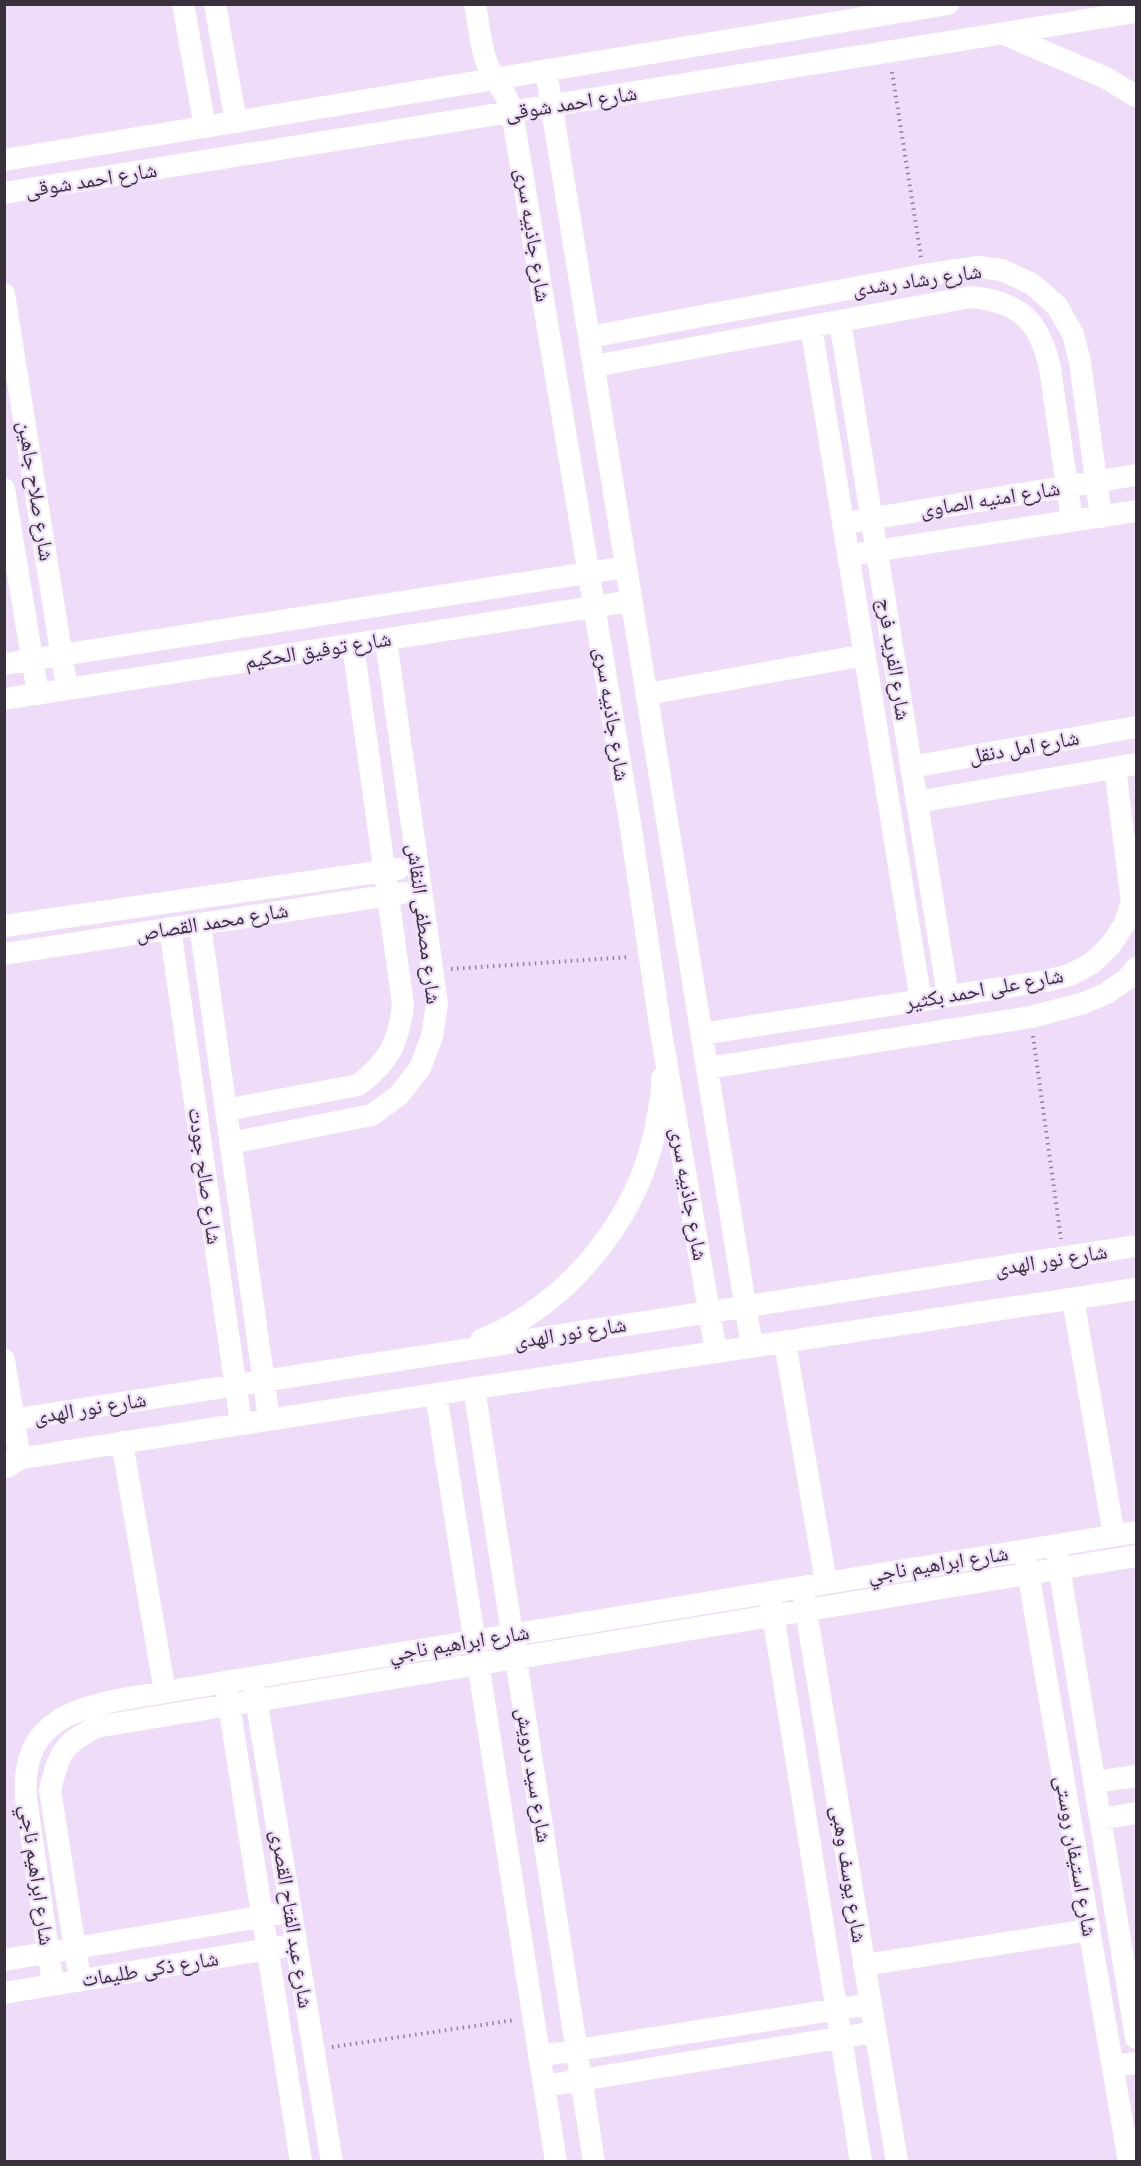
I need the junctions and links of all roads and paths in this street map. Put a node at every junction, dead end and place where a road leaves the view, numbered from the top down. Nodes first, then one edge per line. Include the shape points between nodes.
1 (183, 4) edge
2 (215, 4) edge
3 (475, 4) edge
4 (948, 4) edge
5 (866, 11) edge
6 (1137, 12) edge
7 (1002, 33) junction
8 (889, 51) junction
9 (546, 71) junction
10 (496, 80) junction
11 (1137, 96) edge
12 (552, 106) junction
13 (512, 112) junction
14 (236, 122) junction
15 (205, 127) junction
16 (4, 160) edge
17 (4, 194) edge
18 (924, 275) junction
19 (4, 294) edge
20 (928, 305) junction
21 (840, 321) junction
22 (811, 326) junction
23 (589, 337) junction
24 (594, 366) junction
25 (1137, 476) edge
26 (1096, 482) junction
27 (1067, 487) junction
28 (4, 489) edge
29 (1137, 511) edge
30 (1101, 517) junction
31 (872, 518) junction
32 (1072, 521) junction
33 (843, 523) junction
34 (877, 551) junction
35 (848, 555) junction
36 (626, 567) junction
37 (589, 572) junction
38 (632, 601) junction
39 (594, 607) junction
40 (386, 640) junction
41 (353, 645) junction
42 (62, 655) junction
43 (865, 655) junction
44 (33, 660) junction
45 (4, 664) edge
46 (67, 689) junction
47 (38, 694) junction
48 (646, 694) junction
49 (4, 699) edge
50 (1137, 727) edge
51 (1126, 766) edge
52 (911, 767) junction
53 (917, 802) junction
54 (666, 817) junction
55 (630, 822) junction
56 (417, 866) junction
57 (384, 871) junction
58 (420, 890) junction
59 (388, 895) junction
60 (200, 924) junction
61 (4, 926) edge
62 (170, 928) junction
63 (4, 954) edge
64 (651, 956) junction
65 (1092, 963) junction
66 (1137, 968) edge
67 (431, 970) junction
68 (1107, 993) junction
69 (948, 996) junction
70 (921, 1000) junction
71 (1030, 1017) junction
72 (661, 1032) junction
73 (701, 1034) junction
74 (707, 1068) junction
75 (376, 1072) junction
76 (399, 1095) junction
77 (226, 1110) junction
78 (232, 1150) junction
79 (203, 1164) junction
80 (1137, 1246) edge
81 (1064, 1258) junction
82 (1137, 1289) edge
83 (1073, 1299) junction
84 (745, 1307) junction
85 (710, 1312) junction
86 (785, 1342) junction
87 (752, 1347) junction
88 (454, 1351) junction
89 (716, 1352) junction
90 (4, 1360) edge
91 (264, 1381) junction
92 (235, 1386) junction
93 (474, 1388) junction
94 (436, 1394) junction
95 (269, 1419) junction
96 (9, 1420) edge
97 (241, 1424) junction
98 (122, 1442) junction
99 (10, 1463) edge
100 (1125, 1533) edge
101 (1056, 1544) junction
102 (1024, 1550) junction
103 (1137, 1556) edge
104 (1060, 1569) junction
105 (1028, 1574) junction
106 (826, 1582) junction
107 (802, 1586) junction
108 (770, 1592) junction
109 (806, 1610) junction
110 (773, 1616) junction
111 (512, 1634) junction
112 (474, 1641) junction
113 (516, 1658) junction
114 (478, 1664) junction
115 (252, 1677) junction
116 (225, 1682) junction
117 (165, 1692) junction
118 (256, 1701) junction
119 (229, 1705) junction
120 (36, 1743) junction
121 (57, 1760) junction
122 (1137, 1776) edge
123 (1095, 1782) junction
124 (1137, 1813) edge
125 (1101, 1819) junction
126 (291, 1912) junction
127 (262, 1917) junction
128 (1089, 1930) junction
129 (296, 1945) junction
130 (75, 1948) junction
131 (267, 1949) junction
132 (48, 1953) junction
133 (4, 1960) edge
134 (864, 1965) junction
135 (80, 1980) junction
136 (52, 1985) junction
137 (4, 1993) edge
138 (871, 2004) junction
139 (837, 2009) junction
140 (533, 2017) junction
141 (876, 2032) junction
142 (1136, 2033) edge
143 (1107, 2035) junction
144 (842, 2038) junction
145 (314, 2049) junction
146 (577, 2050) junction
147 (539, 2056) junction
148 (1137, 2062) edge
149 (1113, 2066) junction
150 (581, 2080) junction
151 (544, 2086) junction
152 (301, 2162) edge
153 (332, 2162) edge
154 (556, 2162) edge
155 (594, 2162) edge
156 (861, 2162) edge
157 (897, 2162) edge
158 (1129, 2162) edge

1 - 15 street
2 - 14 street
3 - 10 street, شارع جاذبيه سرى via 485,58
4 - 5 street, شارع احمد شوقى
5 - 9 street, شارع احمد شوقى
6 - 7 street, شارع احمد شوقى
7 - 8 street, شارع احمد شوقى
7 - 11 street via 1106,78
8 - 12 street, شارع احمد شوقى
8 - 18 path
9 - 10 street, شارع احمد شوقى
9 - 12 street, شارع جاذبيه سرى
10 - 13 street, شارع جاذبيه سرى via 507,95
10 - 14 street, شارع احمد شوقى
12 - 13 street, شارع احمد شوقى
12 - 23 street, شارع جاذبيه سرى
13 - 17 street, شارع احمد شوقى
13 - 37 street, شارع جاذبيه سرى
14 - 15 street, شارع احمد شوقى
15 - 16 street, شارع احمد شوقى
18 - 20 street
18 - 23 street, شارع رشاد رشدى
18 - 26 street, شارع رشاد رشدى via 978,267 1002,270 1032,284 1057,306 1075,343
19 - 42 street, شارع صلاح جاهين
20 - 21 street, شارع رشاد رشدى
20 - 27 street, شارع رشاد رشدى via 971,297 994,299 1016,309 1033,325 1045,345 1050,368
21 - 22 street, شارع رشاد رشدى
21 - 31 street, شارع الفريد فرج
22 - 24 street, شارع رشاد رشدى
22 - 33 street, شارع الفريد فرج
23 - 24 street, شارع جاذبيه سرى
24 - 36 street, شارع جاذبيه سرى
25 - 26 street, شارع امنيه الصاوى
26 - 27 street, شارع امنيه الصاوى
26 - 30 street, شارع رشاد رشدى
27 - 31 street, شارع امنيه الصاوى
27 - 32 street, شارع رشاد رشدى
28 - 44 street, شارع صلاح جاهين
29 - 30 street, شارع امنيه الصاوى
30 - 32 street, شارع امنيه الصاوى
31 - 33 street, شارع امنيه الصاوى
31 - 34 street, شارع الفريد فرج
32 - 34 street, شارع امنيه الصاوى
33 - 35 street, شارع الفريد فرج
34 - 35 street, شارع امنيه الصاوى
34 - 52 street, شارع الفريد فرج
35 - 43 street, شارع الفريد فرج
36 - 37 street, شارع توفيق الحكيم
36 - 38 street, شارع جاذبيه سرى
37 - 39 street, شارع جاذبيه سرى
37 - 42 street, شارع توفيق الحكيم
38 - 39 street, شارع توفيق الحكيم
38 - 48 street, شارع جاذبيه سرى
39 - 40 street, شارع توفيق الحكيم
39 - 55 street, شارع جاذبيه سرى
40 - 41 street, شارع توفيق الحكيم
40 - 56 street, شارع مصطفى النقاش
41 - 46 street, شارع توفيق الحكيم
41 - 57 street, شارع مصطفى النقاش
42 - 44 street, شارع توفيق الحكيم
42 - 46 street, شارع صلاح جاهين
43 - 48 street
43 - 70 street, شارع الفريد فرج
44 - 45 street, شارع توفيق الحكيم
44 - 47 street, شارع صلاح جاهين
46 - 47 street, شارع توفيق الحكيم
47 - 49 street, شارع توفيق الحكيم
48 - 54 street, شارع جاذبيه سرى
50 - 52 street, شارع امل دنقل
51 - 53 street, شارع امل دنقل
51 - 65 street, شارع على احمد بكثير via 1132,903 1124,926
52 - 53 street, شارع الفريد فرج
53 - 69 street, شارع الفريد فرج
54 - 55 street
54 - 73 street, شارع جاذبيه سرى
55 - 64 street, شارع جاذبيه سرى
56 - 57 street, شارع محمد القصاص
56 - 58 street, شارع مصطفى النقاش
57 - 59 street, شارع مصطفى النقاش
57 - 61 street, شارع محمد القصاص
58 - 59 street, شارع محمد القصاص
58 - 67 street, شارع مصطفى النقاش
59 - 60 street, شارع محمد القصاص
59 - 75 street, شارع مصطفى النقاش via 403,1004 400,1029 391,1052
60 - 62 street, شارع محمد القصاص
60 - 77 street, شارع صالح جودت
62 - 63 street, شارع محمد القصاص
62 - 79 street, شارع صالح جودت
64 - 67 path
64 - 72 street, شارع جاذبيه سرى
65 - 68 street
65 - 69 street, شارع على احمد بكثير via 1070,975 1046,981
66 - 68 street, شارع على احمد بكثير
67 - 76 street, شارع مصطفى النقاش via 436,1004 432,1037 420,1068
68 - 71 street, شارع على احمد بكثير
69 - 70 street, شارع على احمد بكثير
70 - 73 street, شارع على احمد بكثير
71 - 74 street, شارع على احمد بكثير
71 - 81 path
72 - 85 street, شارع جاذبيه سرى
72 - 88 street via 663,1083 655,1134 639,1182 615,1228 583,1268 545,1303 502,1331
73 - 74 street, شارع جاذبيه سرى
74 - 84 street, شارع جاذبيه سرى
75 - 76 street
75 - 77 street, شارع مصطفى النقاش via 358,1085
76 - 78 street, شارع مصطفى النقاش via 372,1115
77 - 78 street, شارع صالح جودت
78 - 79 street, شارع مصطفى النقاش
78 - 91 street, شارع صالح جودت
79 - 92 street, شارع صالح جودت
80 - 81 street, شارع نور الهدى
81 - 84 street, شارع نور الهدى
82 - 83 street, شارع نور الهدى
83 - 86 street, شارع نور الهدى
83 - 100 street
84 - 85 street, شارع نور الهدى
84 - 87 street, شارع جاذبيه سرى
85 - 88 street, شارع نور الهدى
85 - 89 street, شارع جاذبيه سرى
86 - 87 street, شارع نور الهدى
86 - 106 street
87 - 89 street, شارع نور الهدى
88 - 91 street, شارع نور الهدى
89 - 93 street, شارع نور الهدى
90 - 96 street
91 - 92 street, شارع نور الهدى
91 - 95 street, شارع صالح جودت
92 - 96 street, شارع نور الهدى
92 - 97 street, شارع صالح جودت
93 - 94 street, شارع نور الهدى
93 - 111 street, شارع سيد درويش
94 - 95 street, شارع نور الهدى
94 - 112 street, شارع سيد درويش
95 - 97 street, شارع نور الهدى
96 - 99 street
97 - 98 street, شارع نور الهدى
98 - 99 street, شارع نور الهدى
98 - 117 street
100 - 101 street, شارع ابراهيم ناجي
101 - 102 street, شارع ابراهيم ناجي
101 - 104 street, شارع استيفان روستى
102 - 105 street, شارع استيفان روستى
102 - 106 street, شارع ابراهيم ناجي
103 - 104 street, شارع ابراهيم ناجي
104 - 105 street, شارع ابراهيم ناجي
104 - 123 street, شارع استيفان روستى
105 - 109 street, شارع ابراهيم ناجي
105 - 128 street, شارع استيفان روستى
106 - 107 street, شارع ابراهيم ناجي
107 - 108 street, شارع ابراهيم ناجي
107 - 109 street, شارع يوسف وهبى
108 - 110 street, شارع يوسف وهبى
108 - 111 street, شارع ابراهيم ناجي
109 - 110 street, شارع ابراهيم ناجي
109 - 134 street, شارع يوسف وهبى
110 - 113 street, شارع ابراهيم ناجي
110 - 139 street, شارع يوسف وهبى
111 - 112 street, شارع ابراهيم ناجي
111 - 113 street, شارع سيد درويش
112 - 114 street, شارع سيد درويش
112 - 115 street, شارع ابراهيم ناجي
113 - 114 street, شارع ابراهيم ناجي
113 - 146 street, شارع سيد درويش
114 - 118 street, شارع ابراهيم ناجي
114 - 140 street, شارع سيد درويش
115 - 116 street, شارع ابراهيم ناجي
115 - 118 street, شارع عبد الفتاح القصرى
116 - 117 street, شارع ابراهيم ناجي
116 - 119 street, شارع عبد الفتاح القصرى
117 - 120 street, شارع ابراهيم ناجي via 63,1716
118 - 119 street, شارع ابراهيم ناجي
118 - 126 street, شارع عبد الفتاح القصرى
119 - 121 street, شارع ابراهيم ناجي via 96,1727 73,1739
119 - 127 street, شارع عبد الفتاح القصرى
120 - 121 street
120 - 132 street, شارع ابراهيم ناجي via 27,1769 26,1798
121 - 130 street, شارع ابراهيم ناجي via 50,1790
122 - 123 street
123 - 125 street, شارع استيفان روستى
124 - 125 street
125 - 142 street, شارع استيفان روستى
126 - 127 street, شارع ذكى طليمات
126 - 129 street, شارع عبد الفتاح القصرى
127 - 130 street, شارع ذكى طليمات
127 - 131 street, شارع عبد الفتاح القصرى
128 - 134 street
128 - 143 street, شارع استيفان روستى
129 - 131 street, شارع ذكى طليمات
129 - 145 street, شارع عبد الفتاح القصرى
130 - 132 street, شارع ذكى طليمات
130 - 135 street, شارع ابراهيم ناجي
131 - 135 street, شارع ذكى طليمات
131 - 152 street, شارع عبد الفتاح القصرى
132 - 133 street, شارع ذكى طليمات
132 - 136 street, شارع ابراهيم ناجي
134 - 138 street, شارع يوسف وهبى
135 - 136 street, شارع ذكى طليمات
136 - 137 street, شارع ذكى طليمات
138 - 139 street
138 - 141 street, شارع يوسف وهبى
139 - 144 street, شارع يوسف وهبى
139 - 146 street
140 - 145 path
140 - 147 street, شارع سيد درويش
141 - 144 street
141 - 157 street, شارع يوسف وهبى
142 - 143 street
143 - 149 street, شارع استيفان روستى
144 - 150 street
144 - 156 street, شارع يوسف وهبى
145 - 153 street, شارع عبد الفتاح القصرى
146 - 147 street
146 - 150 street, شارع سيد درويش
147 - 151 street, شارع سيد درويش
148 - 149 street
149 - 158 street, شارع استيفان روستى
150 - 151 street
150 - 155 street, شارع سيد درويش
151 - 154 street, شارع سيد درويش

